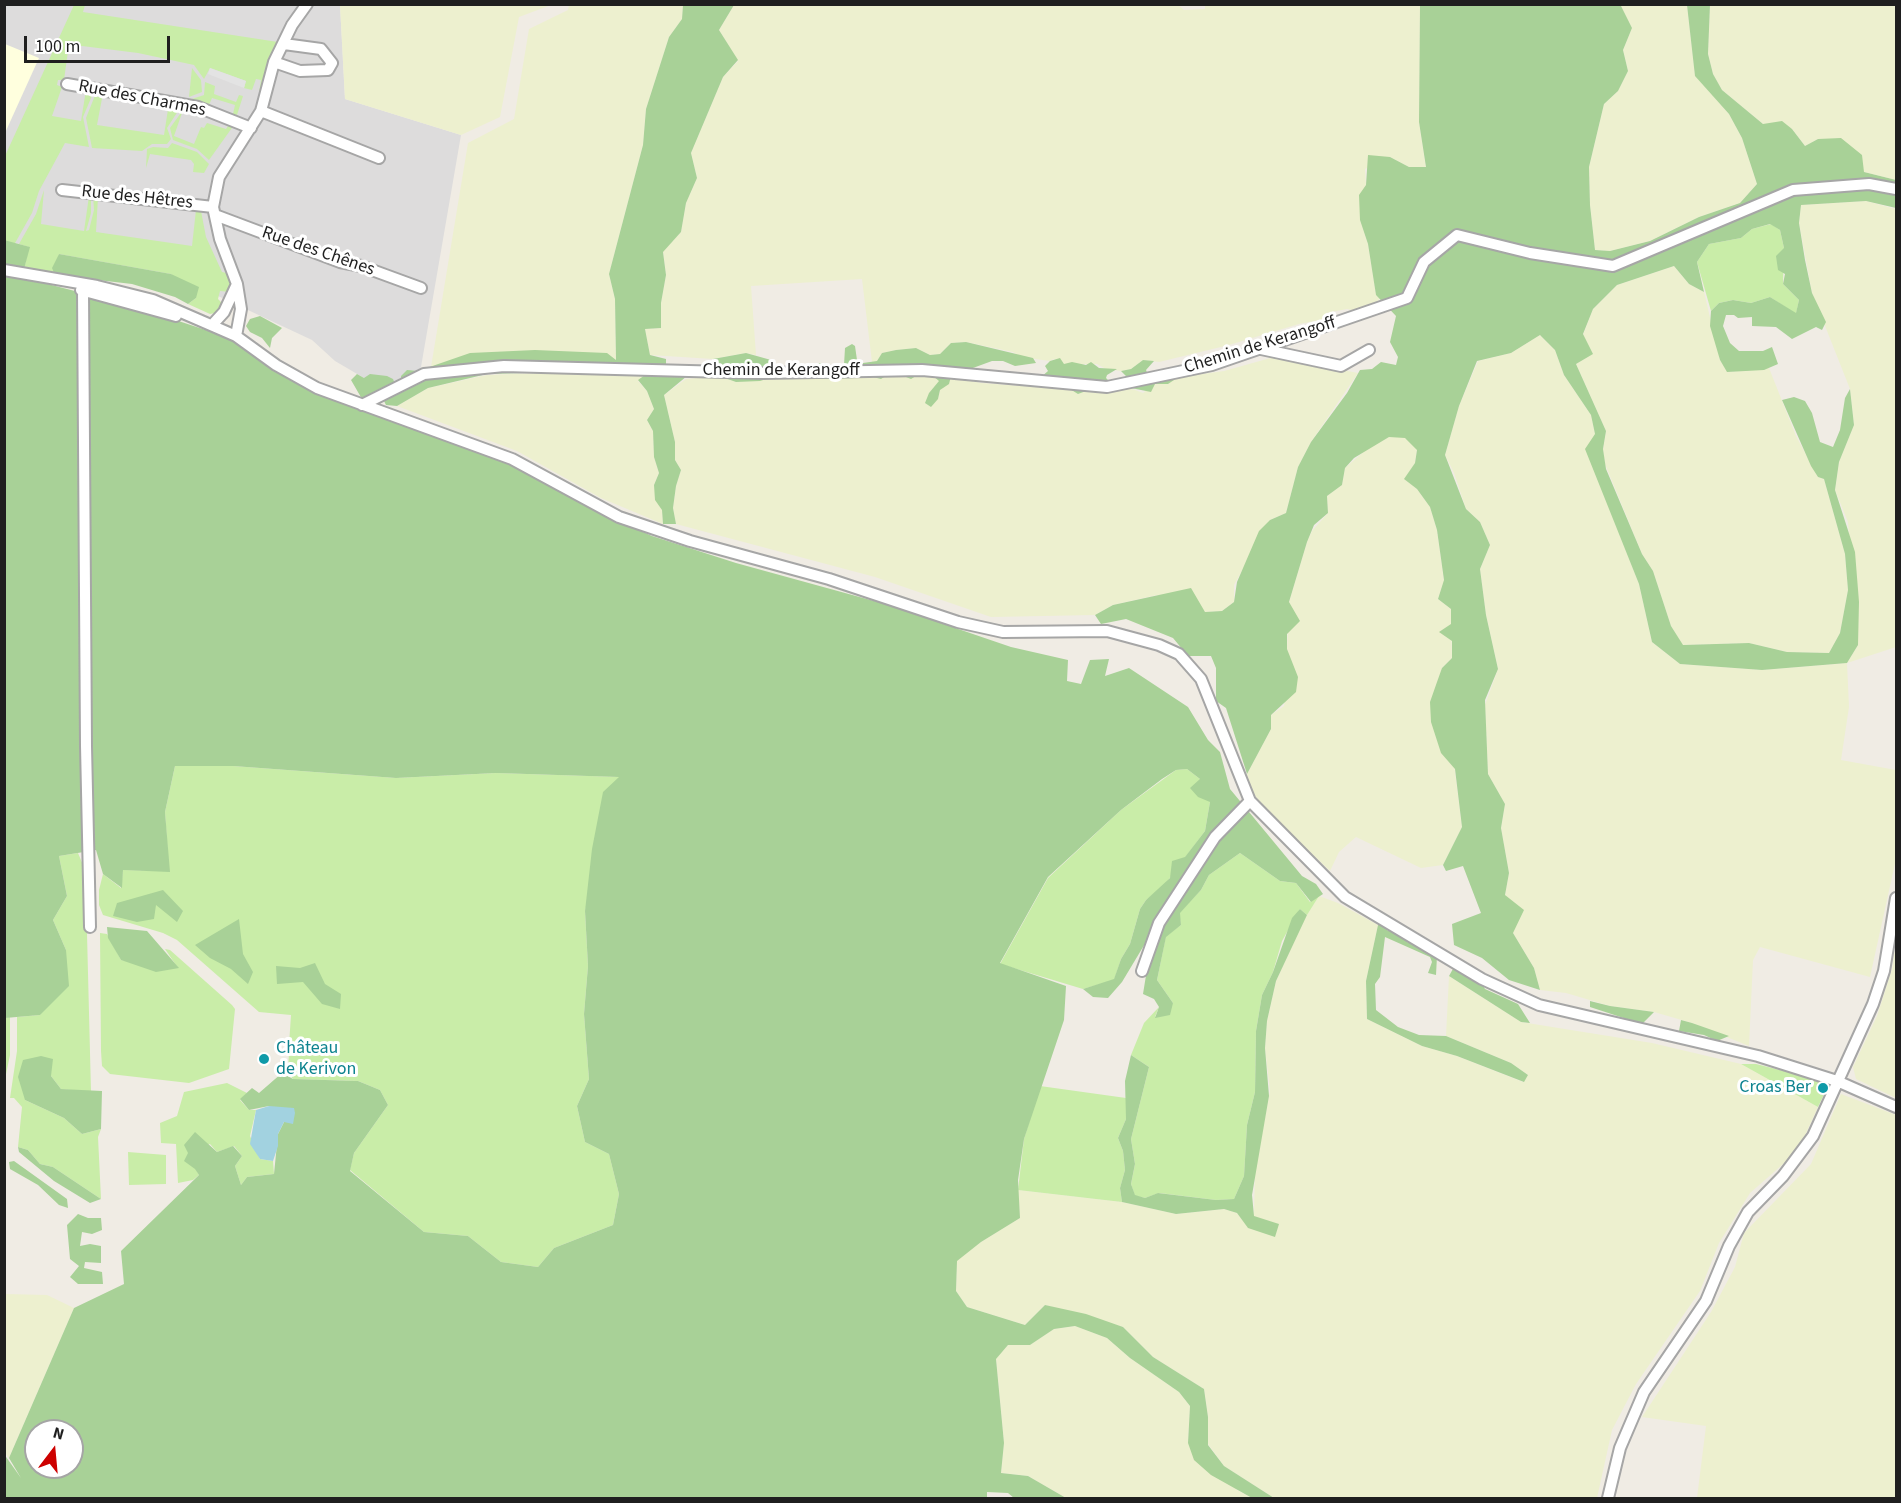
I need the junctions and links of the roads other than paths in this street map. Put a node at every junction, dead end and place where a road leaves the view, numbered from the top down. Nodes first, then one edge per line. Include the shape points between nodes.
1 (307, 4) edge
2 (284, 44) junction
3 (274, 62) junction
4 (67, 84) dead end
5 (261, 111) junction
6 (251, 128) junction
7 (379, 158) dead end
8 (1896, 189) edge
9 (62, 190) dead end
10 (214, 211) junction
11 (4, 270) edge
12 (34, 275) junction
13 (237, 284) junction
14 (421, 288) dead end
15 (84, 291) junction
16 (213, 324) junction
17 (236, 336) junction
18 (1260, 349) junction
19 (1369, 350) dead end
20 (362, 405) junction
21 (1250, 801) junction
22 (1896, 898) edge
23 (90, 927) dead end
24 (1142, 971) dead end
25 (1837, 1081) junction
26 (1896, 1107) edge
27 (1608, 1498) edge

1 - 2 street
2 - 3 street
2 - 3 street via 321,49 332,63 328,70 300,71
3 - 5 street
4 - 6 street, Rue des Charmes via 198,107
5 - 6 street
5 - 7 street
6 - 10 street via 219,177
8 - 18 street, Chemin de Kerangoff via 1869,184 1793,190 1613,266 1530,253 1457,235 1424,262 1407,298
9 - 10 street, Rue des Hêtres
10 - 13 street
10 - 14 street, Rue des Chênes via 340,262
11 - 12 street
12 - 15 street
12 - 16 street via 153,300
13 - 16 street via 224,312
13 - 17 street via 241,309
15 - 17 street
15 - 23 street
16 - 17 street
17 - 20 street via 316,388
18 - 19 street via 1341,366
18 - 20 street, Chemin de Kerangoff via 1212,365 1107,387 922,370 763,373 504,366 424,375
20 - 21 street via 512,459 620,516 958,622 1003,632 1107,631 1159,645 1179,654 1201,679
21 - 24 street via 1215,837 1159,923
21 - 25 street via 1345,897 1509,992 1564,1012 1758,1056
22 - 25 street via 1889,948 1874,1004
25 - 26 street
25 - 27 street via 1813,1137 1784,1176 1748,1212 1706,1301 1644,1392 1620,1448

